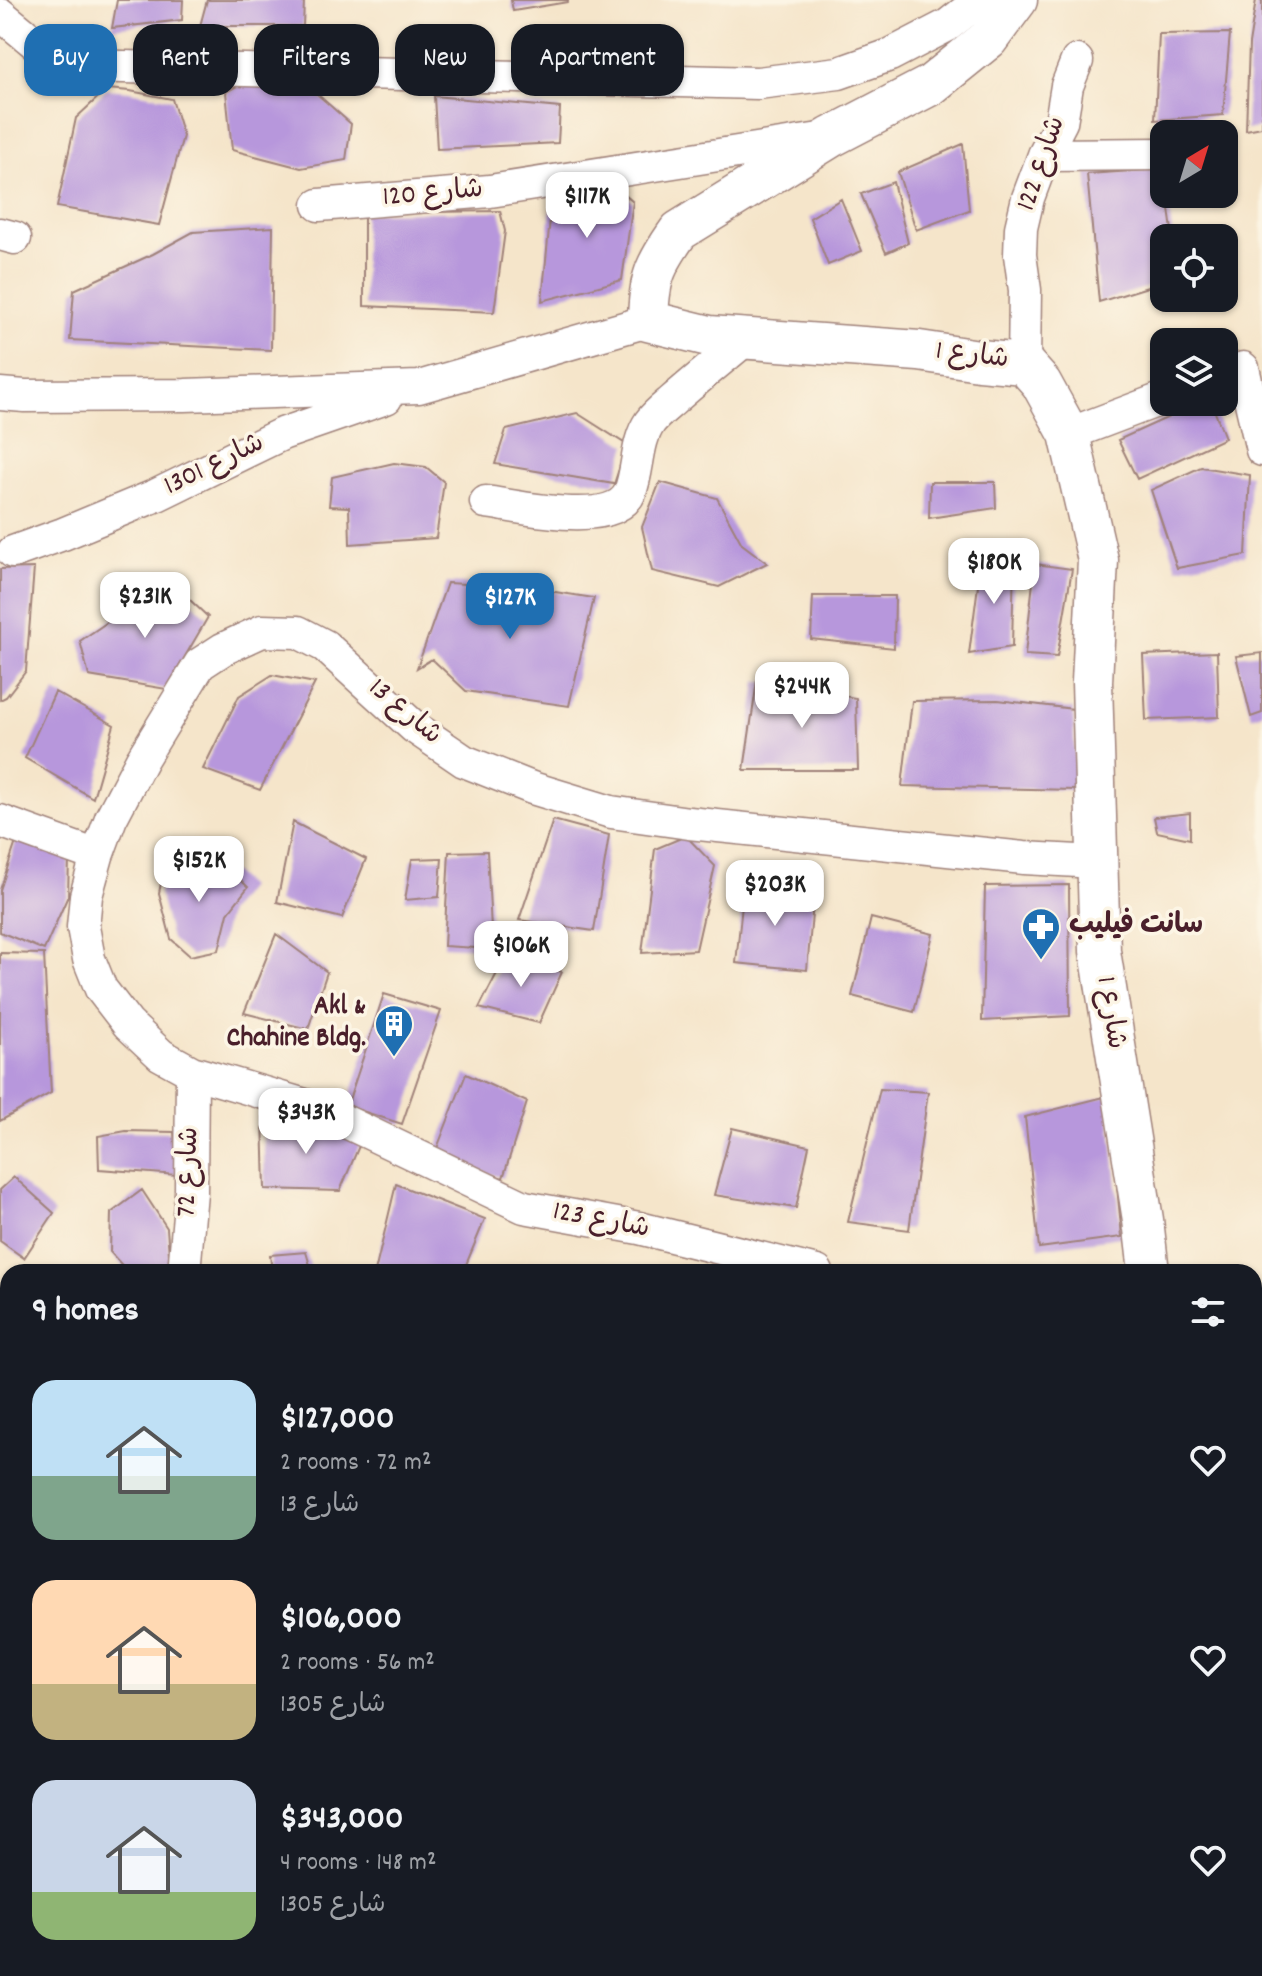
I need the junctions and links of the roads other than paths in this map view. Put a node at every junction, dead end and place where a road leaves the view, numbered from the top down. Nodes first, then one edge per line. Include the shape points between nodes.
1 (980, 0) edge
2 (1017, 0) edge
3 (0, 14) edge
4 (1077, 61) dead end
5 (831, 137) junction
6 (1150, 154) edge
7 (1044, 155) junction
8 (319, 205) dead end
9 (648, 321) junction
10 (747, 338) junction
11 (1024, 364) junction
12 (1243, 368) edge
13 (419, 387) junction
14 (0, 394) edge
15 (1150, 403) edge
16 (1069, 434) junction
17 (1262, 450) edge
18 (486, 502) dead end
19 (13, 552) dead end
20 (0, 821) edge
21 (97, 856) junction
22 (1096, 862) junction
23 (192, 1072) junction
24 (185, 1264) edge
25 (785, 1264) edge
26 (1148, 1264) edge

1 - 3 street via 948,25 890,55 839,73 758,83 83,66 46,52
2 - 5 street via 988,39 931,85
4 - 7 street, شارع 122 via 1061,122
5 - 8 street, شارع 120 via 490,191
5 - 9 street via 679,231 653,275
6 - 7 street
7 - 11 street, شارع 122 via 1021,228
9 - 10 street, شارع 1 via 709,336
9 - 13 street
10 - 11 street, شارع 1
10 - 18 street via 650,422 629,495 621,503 565,514
11 - 16 street, شارع 1 via 1041,383
12 - 17 street
13 - 14 street via 185,395
13 - 19 street, شارع 1301 via 282,434 157,495
15 - 16 street
16 - 22 street, شارع 1 via 1098,560 1092,682
20 - 21 street
21 - 22 street, شارع 13 via 142,759 200,664 262,631 298,632 325,646 414,727 464,761 611,812
21 - 23 street, شارع 13 via 83,927 101,989 161,1055
22 - 26 street, شارع 1 via 1100,951
23 - 24 street, شارع 72
23 - 25 street, شارع 123 via 319,1109 524,1207 639,1228

